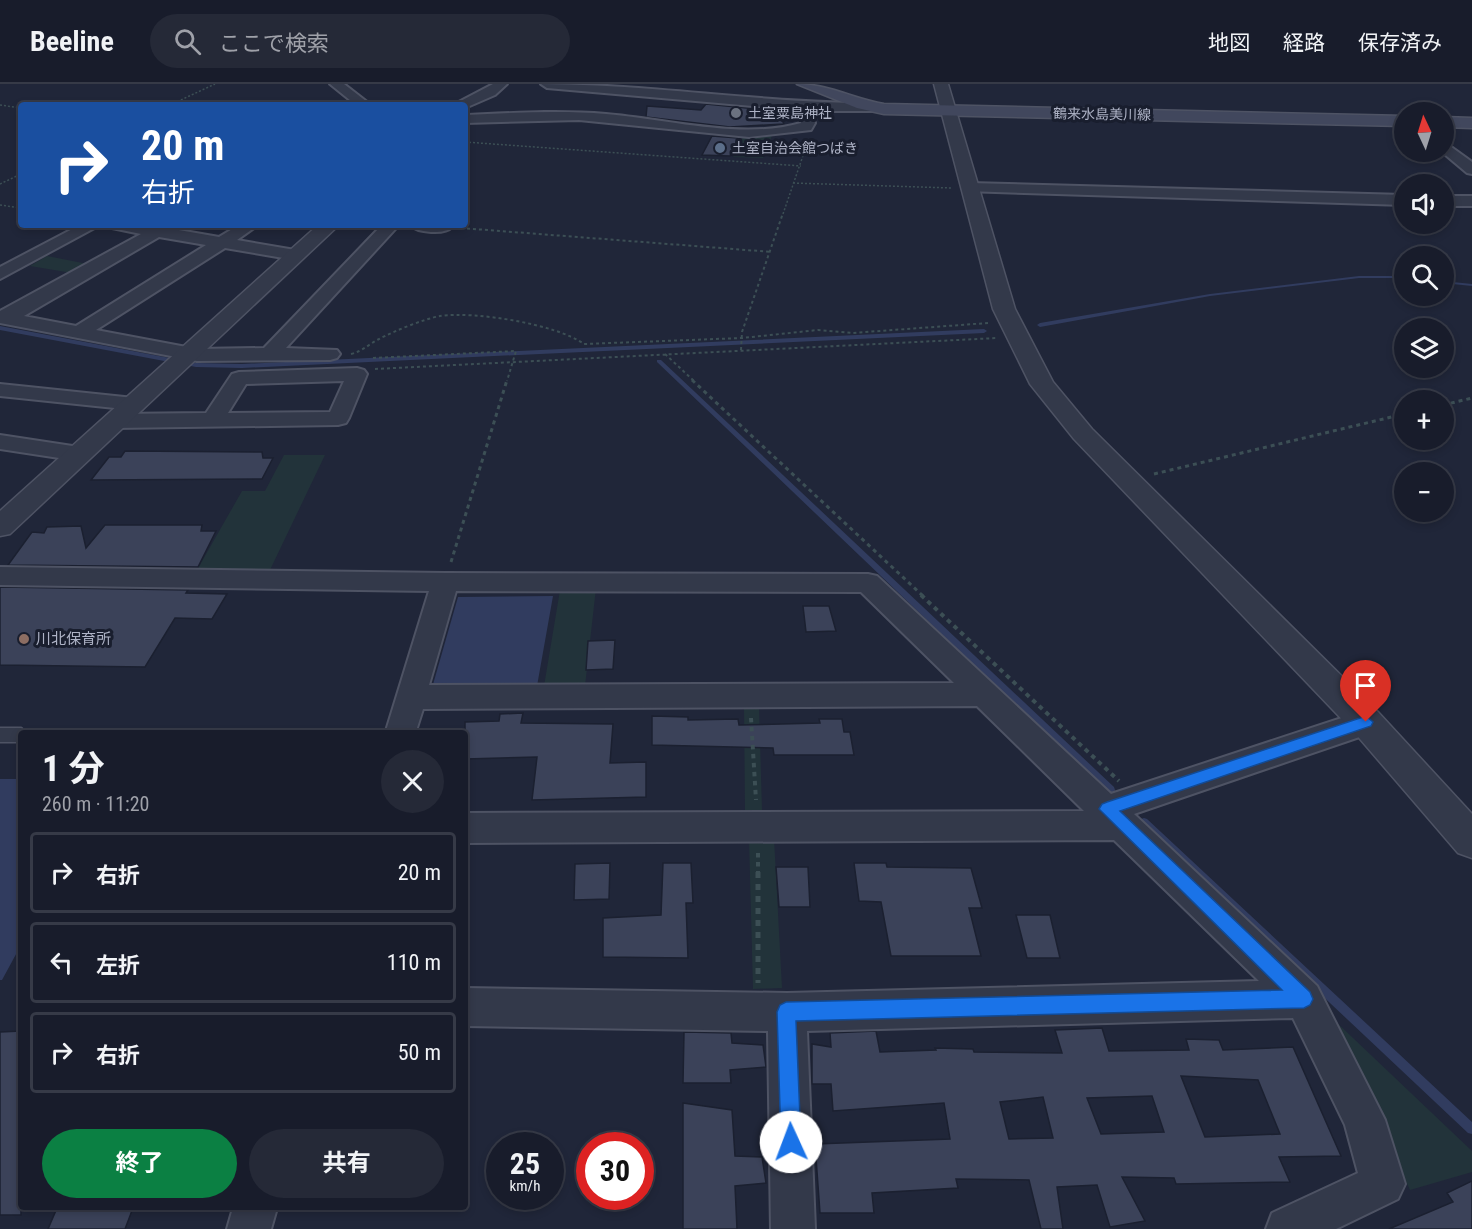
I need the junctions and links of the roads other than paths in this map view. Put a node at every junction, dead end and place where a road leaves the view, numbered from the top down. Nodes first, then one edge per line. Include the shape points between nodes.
1 (501, 84) edge
2 (547, 84) edge
3 (804, 84) edge
4 (941, 84) edge
5 (586, 86) edge
6 (341, 88) edge
7 (781, 89) dead end
8 (697, 98) junction
9 (762, 100) junction
10 (331, 101) dead end
11 (360, 102) edge
12 (467, 102) edge
13 (663, 103) edge
14 (803, 107) junction
15 (871, 107) junction
16 (948, 111) junction
17 (468, 119) edge
18 (1394, 121) edge
19 (1454, 122) edge
20 (1472, 123) edge
21 (1454, 155) edge
22 (1472, 170) edge
23 (970, 188) junction
24 (1394, 200) edge
25 (1454, 201) edge
26 (1472, 201) edge
27 (86, 228) edge
28 (245, 228) edge
29 (326, 228) edge
30 (388, 228) edge
31 (161, 229) edge
32 (220, 243) junction
33 (295, 255) junction
34 (0, 274) edge
35 (3, 318) edge
36 (79, 332) junction
37 (272, 352) junction
38 (330, 354) road end
39 (182, 360) junction
40 (1, 392) edge
41 (125, 412) junction
42 (213, 420) junction
43 (0, 442) edge
44 (79, 454) junction
45 (0, 527) edge
46 (0, 576) edge
47 (445, 582) junction
48 (981, 694) junction
49 (411, 697) junction
50 (1366, 722) junction
51 (401, 730) edge
52 (0, 735) edge
53 (18, 735) edge
54 (1123, 811) junction
55 (468, 828) edge
56 (1472, 840) edge
57 (1304, 999) junction
58 (468, 1007) edge
59 (786, 1012) junction
60 (254, 1210) edge
61 (249, 1229) edge
62 (793, 1229) edge
63 (1288, 1229) edge

1 - 12 street
2 - 5 street
3 - 15 main road, 鶴来水島美川線
4 - 16 street
5 - 13 street
6 - 10 street
6 - 11 street
7 - 9 street
8 - 9 street
8 - 9 street via 730,88
8 - 13 street
9 - 14 street
13 - 14 street via 710,132 806,127
13 - 17 street via 579,116
14 - 15 street
15 - 16 main road, 鶴来水島美川線
16 - 18 main road, 鶴来水島美川線
16 - 23 street
19 - 20 main road
21 - 22 street
23 - 24 street
23 - 50 street via 1004,309 1042,384 1083,434
25 - 26 street
27 - 34 street
28 - 32 street
29 - 33 street
30 - 37 street
31 - 32 street
31 - 35 street
32 - 33 street
32 - 36 street
33 - 39 street
35 - 36 street
36 - 39 street
37 - 38 street
37 - 39 street
39 - 41 street
40 - 41 street
41 - 42 street
41 - 44 street
42 - 42 street via 338,418 357,374 239,378
43 - 44 street
44 - 45 street
46 - 47 street
47 - 48 street via 868,583
47 - 49 street
48 - 49 street
48 - 54 street
49 - 51 street
50 - 54 street
50 - 56 street
52 - 53 lane
54 - 55 street
54 - 57 street
57 - 59 street
57 - 63 street via 1364,1120 1383,1184
58 - 59 street
59 - 62 street
60 - 61 street

